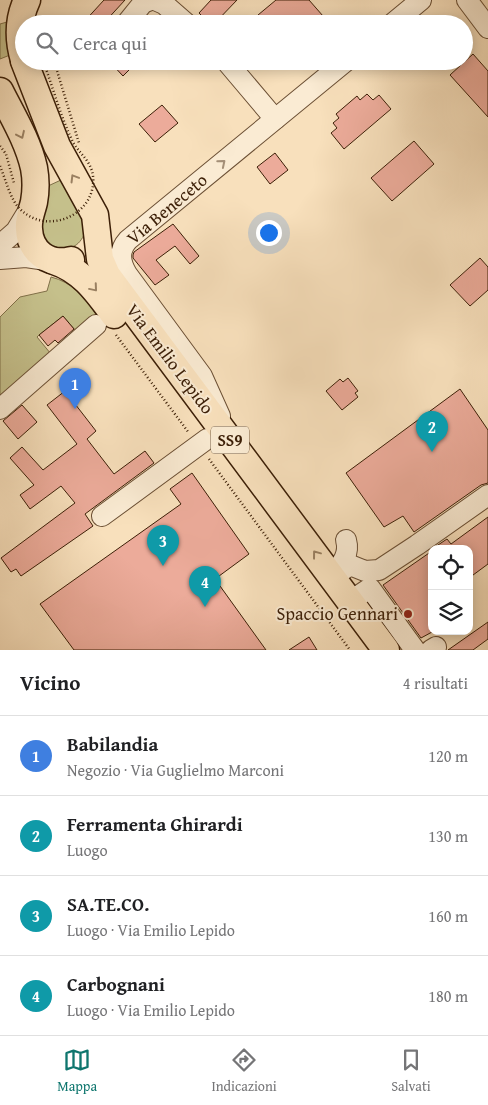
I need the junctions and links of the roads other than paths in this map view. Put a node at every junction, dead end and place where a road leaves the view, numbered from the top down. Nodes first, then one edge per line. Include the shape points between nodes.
1 (26, 0) edge
2 (153, 0) edge
3 (421, 0) edge
4 (467, 0) edge
5 (0, 12) edge
6 (22, 15) edge
7 (133, 15) edge
8 (177, 15) edge
9 (403, 15) edge
10 (488, 28) edge
11 (27, 70) edge
12 (234, 70) edge
13 (335, 70) edge
14 (0, 92) edge
15 (275, 119) junction
16 (25, 192) junction
17 (97, 225) junction
18 (0, 245) edge
19 (0, 259) edge
20 (54, 261) junction
21 (96, 325) dead end
22 (0, 408) edge
23 (207, 439) junction
24 (235, 446) junction
25 (488, 495) edge
26 (102, 516) dead end
27 (346, 540) dead end
28 (399, 567) dead end
29 (332, 576) junction
30 (362, 597) junction
31 (364, 650) edge
32 (386, 650) edge
33 (415, 650) edge

1 - 5 main road
1 - 6 main road, Via Emilio Lepido
2 - 7 street via 143,3
2 - 8 street via 164,4
3 - 9 street
4 - 10 street
17 -> 11 main road, Via Emilio Lepido via 57,146
12 - 15 street
13 - 15 street, Via Beneceto
14 -> 16 main road, Via Emilio Lepido via 32,162 35,177
24 -> 15 street, Via Beneceto via 205,381 130,279 122,265 121,251 128,240
16 - 18 street via 30,208 16,231
16 - 20 main road, Via Emilio Lepido via 31,240 40,255
17 - 20 main road via 94,241 84,254 70,260
17 - 24 main road, Via Emilio Lepido / SS9 via 100,259 107,276
19 - 20 street via 26,257
20 -> 23 main road, Via Emilio Lepido / SS9 via 75,271 94,287
21 - 22 street
23 - 26 street
23 - 31 main road, Via Emilio Lepido / SS9
29 -> 24 main road, Via Emilio Lepido / SS9
25 - 29 street via 379,570 365,571 350,565
27 - 29 street via 348,548 343,562
28 - 30 street
29 - 30 main road, Via Emilio Lepido / SS9
30 - 32 main road, Via Emilio Lepido / SS9
30 - 33 street

